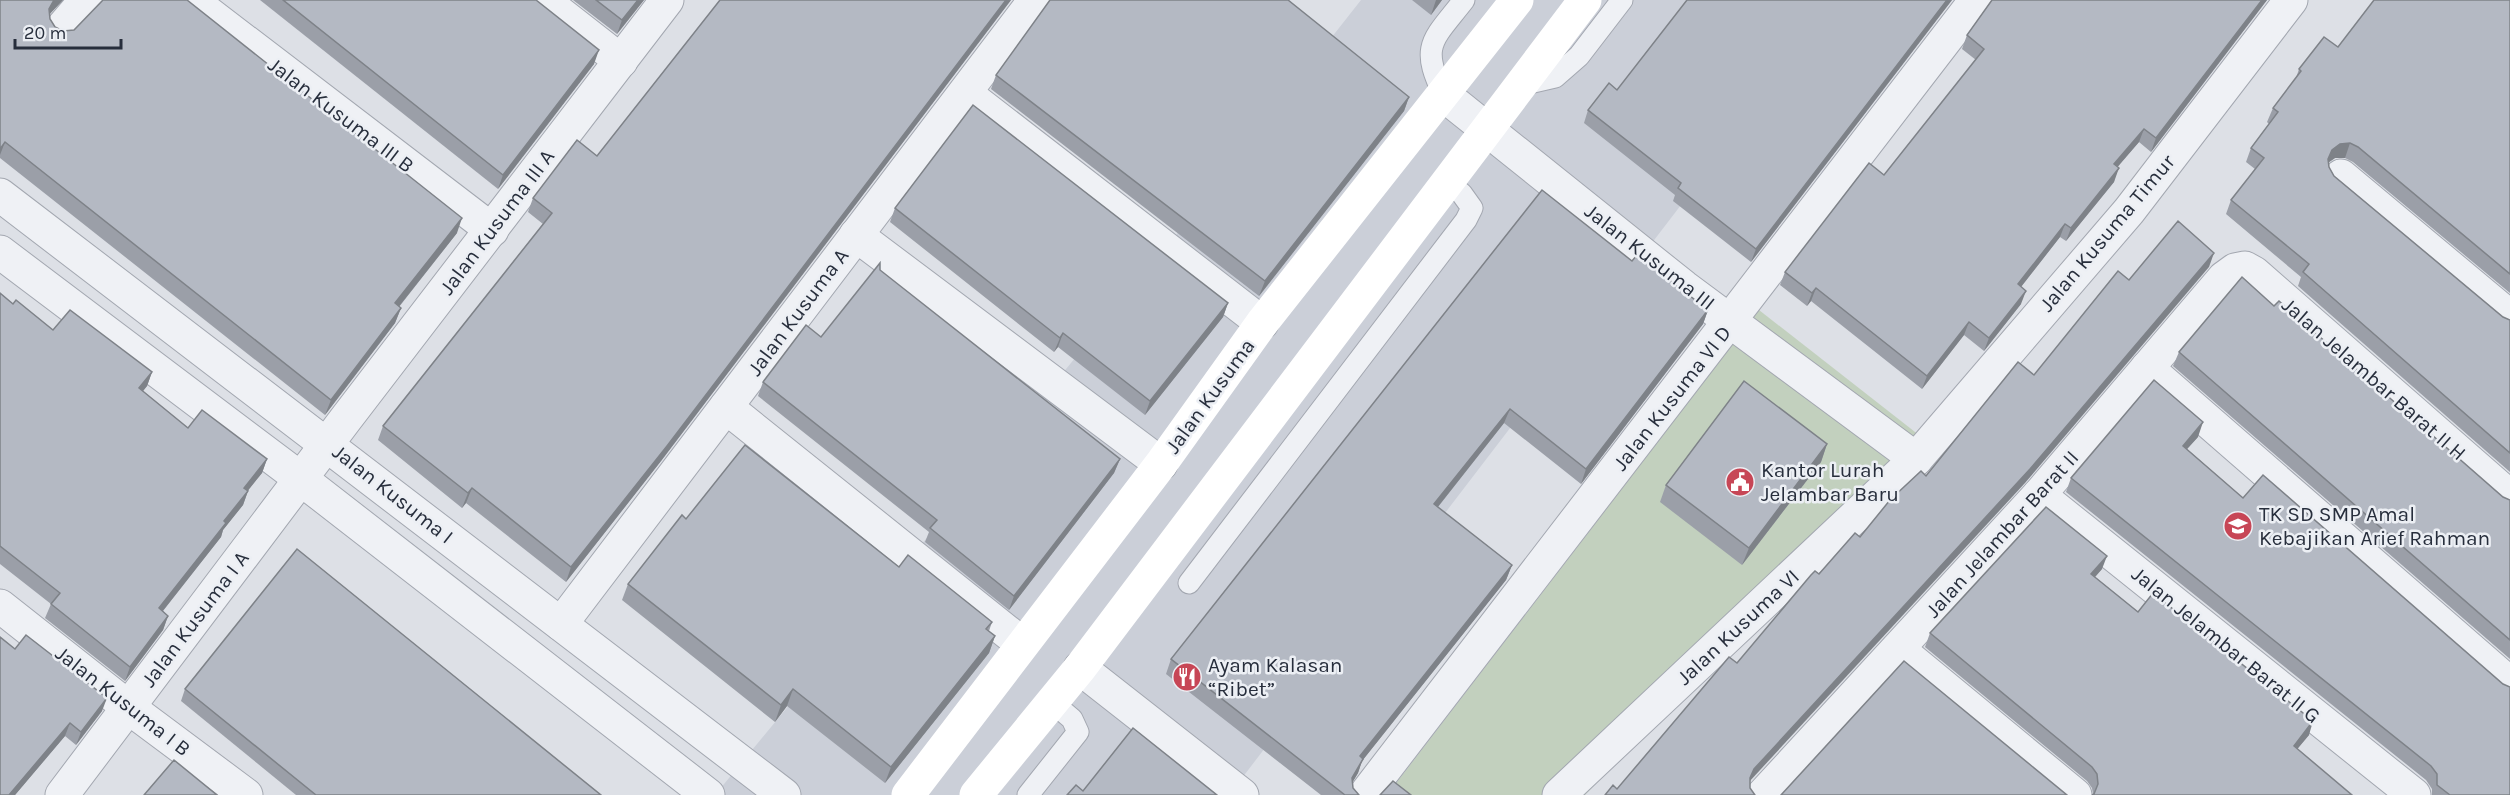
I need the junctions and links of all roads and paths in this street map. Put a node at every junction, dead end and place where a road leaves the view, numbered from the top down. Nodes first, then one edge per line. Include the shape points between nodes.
1 (86, 0) edge
2 (191, 0) edge
3 (543, 0) edge
4 (667, 0) edge
5 (1035, 0) edge
6 (1464, 0) edge
7 (1517, 0) edge
8 (1585, 0) edge
9 (1622, 0) edge
10 (1976, 0) edge
11 (2291, 0) edge
12 (62, 28) edge
13 (621, 61) junction
14 (1521, 85) junction
15 (965, 93) junction
16 (1444, 95) junction
17 (1488, 129) junction
18 (2341, 176) dead end
19 (1448, 182) junction
20 (0, 195) edge
21 (492, 230) junction
22 (856, 235) junction
23 (0, 252) edge
24 (2235, 270) joint
25 (2510, 317) edge
26 (1732, 321) junction
27 (1262, 323) junction
28 (2147, 368) junction
29 (726, 407) junction
30 (327, 444) junction
31 (1916, 459) junction
32 (1161, 464) junction
33 (301, 479) junction
34 (2039, 495) junction
35 (2510, 497) edge
36 (1189, 583) dead end
37 (0, 606) edge
38 (561, 624) junction
39 (1021, 643) junction
40 (1898, 650) junction
41 (1080, 668) junction
42 (2510, 684) edge
43 (1052, 702) junction
44 (128, 707) junction
45 (62, 795) edge
46 (246, 795) edge
47 (708, 795) edge
48 (784, 795) edge
49 (908, 795) edge
50 (976, 795) edge
51 (1028, 795) edge
52 (1242, 795) edge
53 (1365, 795) edge
54 (1560, 795) edge
55 (1763, 795) edge
56 (2075, 795) edge
57 (2414, 795) edge

1 - 12 street
2 - 21 street, Jalan Kusuma III B
3 - 13 street
4 - 13 street, Jalan Kusuma III A
5 - 15 street, Jalan Kusuma A
6 - 16 lane via 1432,41 1429,55
7 - 16 street, Jalan Kusuma
8 - 14 street
9 - 14 lane via 1580,56 1555,77
10 - 26 street, Jalan Kusuma VI D
11 - 31 street, Jalan Kusuma Timur via 2129,211
13 - 21 street, Jalan Kusuma III A
14 - 17 street
15 - 22 street, Jalan Kusuma A
15 - 27 street
16 - 17 street, Jalan Kusuma III
16 - 27 street, Jalan Kusuma
17 - 19 street
17 - 26 street, Jalan Kusuma III
18 - 25 street
19 - 36 lane via 1472,208 1466,220
19 - 41 street
20 - 30 street, Jalan Kusuma I
21 - 30 street, Jalan Kusuma III A
22 - 29 street, Jalan Kusuma A
22 - 32 street
23 - 33 street
24 - 28 street, Jalan Jelambar Barat II via 2223,278
24 - 35 street, Jalan Jelambar Barat II H via 2245,268 2254,273
26 - 31 street, Jalan Kusuma III
26 - 53 street, Jalan Kusuma VI D
27 - 32 street, Jalan Kusuma
28 - 34 street, Jalan Jelambar Barat II
28 - 42 street
29 - 38 street, Jalan Kusuma A
29 - 39 street
30 - 33 street, Jalan Kusuma I A
30 - 38 street, Jalan Kusuma I
31 - 54 street, Jalan Kusuma VI
32 - 39 street, Jalan Kusuma
33 - 44 street, Jalan Kusuma I A
33 - 47 street
34 - 40 street, Jalan Jelambar Barat II
34 - 57 street, Jalan Jelambar Barat II G
37 - 44 street, Jalan Kusuma I B
38 - 48 street, Jalan Kusuma I
39 - 49 street, Jalan Kusuma
40 - 55 street, Jalan Jelambar Barat II
40 - 56 street
41 - 43 street
41 - 52 street
43 - 50 street
43 - 51 lane via 1072,719 1078,732
44 - 45 street, Jalan Kusuma I A
44 - 46 street, Jalan Kusuma I B

